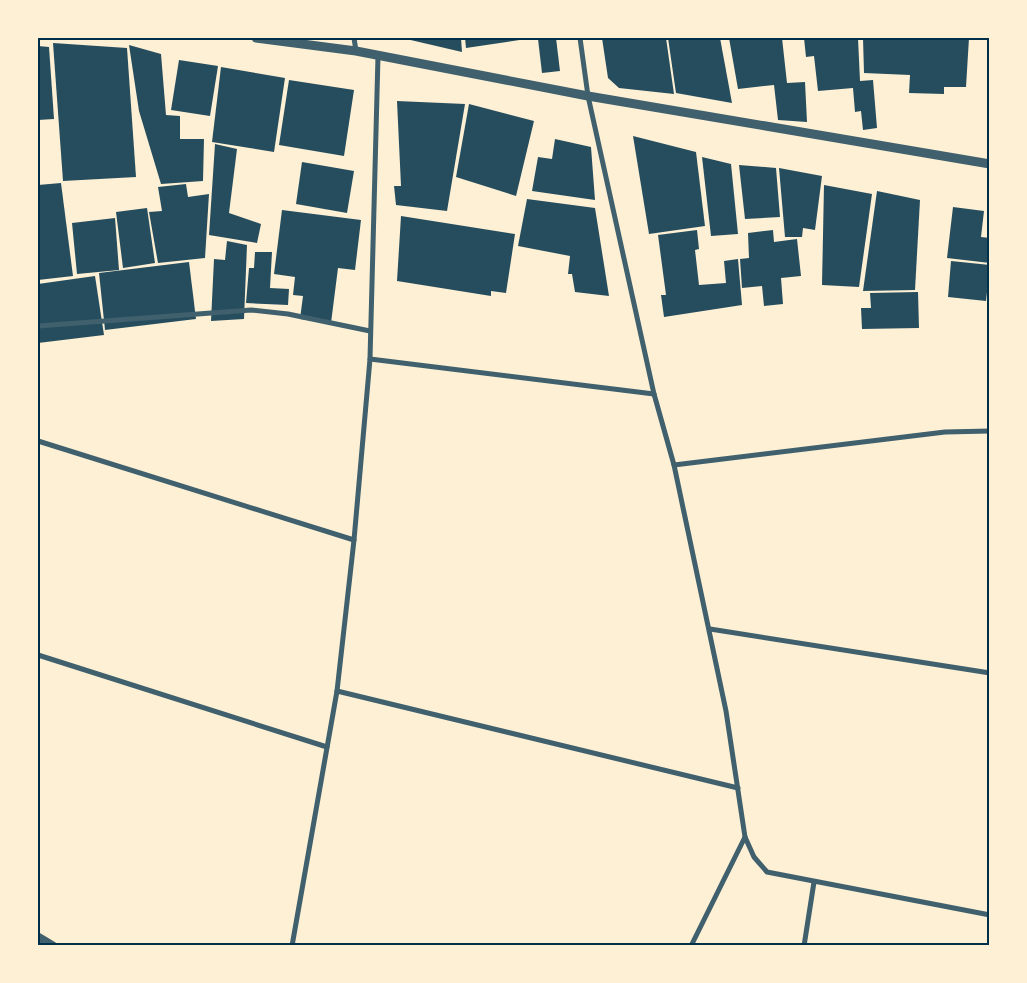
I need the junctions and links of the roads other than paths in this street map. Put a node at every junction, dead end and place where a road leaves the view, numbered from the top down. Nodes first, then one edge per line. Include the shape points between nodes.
1 (256, 38) edge
2 (354, 38) edge
3 (580, 38) edge
4 (356, 51) junction
5 (378, 56) junction
6 (588, 96) junction
7 (990, 164) edge
8 (38, 326) edge
9 (370, 331) junction
10 (370, 359) junction
11 (654, 394) junction
12 (990, 431) edge
13 (38, 441) edge
14 (674, 464) junction
15 (354, 540) junction
16 (710, 629) junction
17 (38, 655) edge
18 (990, 673) edge
19 (337, 691) junction
20 (327, 747) junction
21 (738, 788) junction
22 (745, 837) junction
23 (814, 882) junction
24 (990, 914) edge
25 (38, 937) edge
26 (53, 946) edge
27 (292, 946) edge
28 (691, 946) edge
29 (804, 946) edge

1 - 4 street
2 - 4 street
3 - 6 street
4 - 5 street
5 - 6 street
5 - 9 street
6 - 7 street
6 - 11 street
8 - 9 street via 251,310
9 - 10 street
10 - 11 street
10 - 15 street
11 - 14 street
12 - 14 street via 945,432
13 - 15 street
14 - 16 street
15 - 19 street
16 - 18 street
16 - 21 street
17 - 20 street
19 - 20 street
19 - 21 street
20 - 27 street
21 - 22 street
22 - 23 street via 754,857 767,872
22 - 28 street
23 - 24 street
23 - 29 street
25 - 26 street

